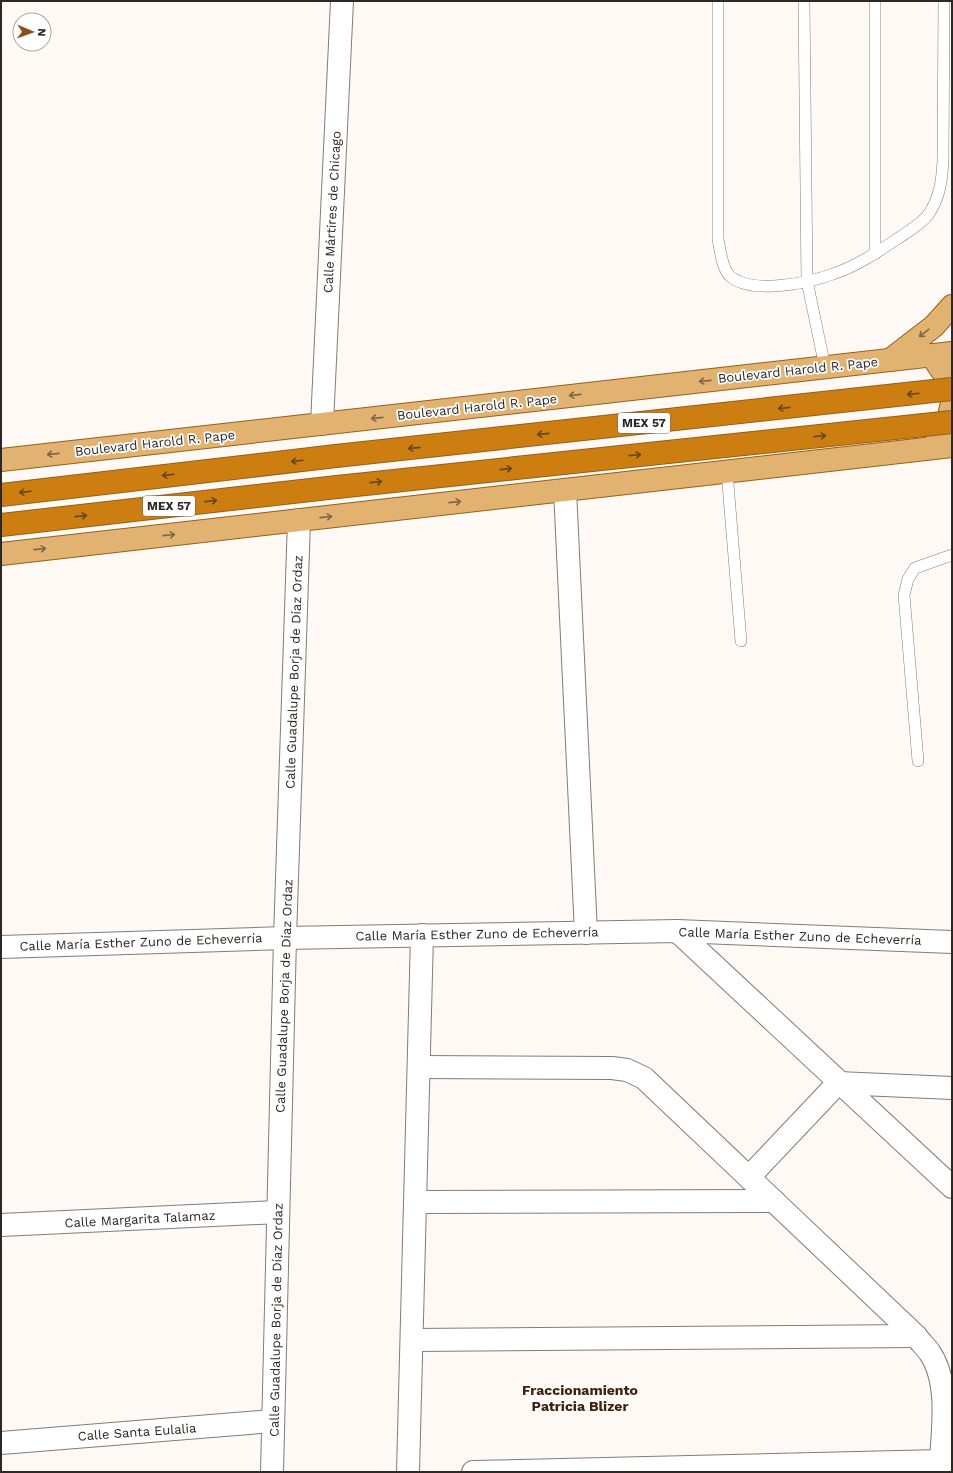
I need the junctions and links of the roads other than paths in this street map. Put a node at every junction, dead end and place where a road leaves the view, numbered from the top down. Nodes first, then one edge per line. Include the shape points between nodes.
1 (342, 1) edge
2 (718, 1) edge
3 (804, 1) edge
4 (875, 1) edge
5 (944, 1) edge
6 (875, 254) junction
7 (807, 281) junction
8 (952, 306) edge
9 (952, 353) edge
10 (931, 355) junction
11 (890, 360) junction
12 (825, 367) junction
13 (952, 389) edge
14 (952, 393) edge
15 (952, 403) edge
16 (952, 422) edge
17 (322, 424) junction
18 (952, 446) edge
19 (927, 449) junction
20 (1, 460) edge
21 (727, 472) junction
22 (566, 490) junction
23 (1, 494) edge
24 (299, 520) junction
25 (1, 525) edge
26 (1, 554) edge
27 (952, 556) edge
28 (741, 641) dead end
29 (918, 760) dead end
30 (677, 931) junction
31 (586, 933) junction
32 (422, 935) junction
33 (285, 938) junction
34 (952, 942) edge
35 (1, 947) edge
36 (419, 1067) junction
37 (838, 1082) junction
38 (952, 1088) edge
39 (749, 1177) junction
40 (952, 1187) edge
41 (774, 1201) junction
42 (416, 1202) junction
43 (278, 1212) junction
44 (1, 1225) edge
45 (916, 1336) junction
46 (412, 1340) junction
47 (273, 1422) junction
48 (1, 1442) edge
49 (940, 1467) edge
50 (272, 1472) edge
51 (408, 1472) edge
52 (473, 1472) edge

1 - 17 street, Calle Mártires de Chicago
2 - 7 lane via 718,239 722,260 729,276 746,285 768,287
3 - 7 lane
4 - 6 lane
5 - 6 lane via 942,184 928,215 918,225
6 - 7 lane via 833,274
7 - 12 lane
8 -> 11 main road via 934,326
9 - 10 main road, Boulevard Harold R. Pape
10 - 11 main road, Boulevard Harold R. Pape
10 - 14 main road via 949,381
11 - 12 main road, Boulevard Harold R. Pape
12 -> 17 main road, Boulevard Harold R. Pape
13 -> 23 highway, MEX 57, bridge
15 - 19 main road via 943,431
25 -> 16 highway, MEX 57, bridge
17 -> 20 main road, Boulevard Harold R. Pape
18 - 19 main road
19 - 21 main road
21 - 22 main road
21 - 28 lane
24 -> 22 main road
22 - 31 street
26 -> 24 main road
24 - 33 street, Calle Guadalupe Borja de Díaz Ordaz
27 - 29 lane via 915,568 908,579 904,595
30 - 31 street, Calle María Esther Zuno de Echeverría
30 - 34 street, Calle María Esther Zuno de Echeverría
30 - 37 street
31 - 32 street, Calle María Esther Zuno de Echeverría
32 - 33 street, Calle María Esther Zuno de Echeverría
32 - 36 street
33 - 35 street, Calle María Esther Zuno de Echeverría
33 - 43 street, Calle Guadalupe Borja de Díaz Ordaz
36 - 39 street via 627,1070 644,1078
36 - 42 street
37 - 38 street
37 - 39 street
37 - 40 street
39 - 41 street
41 - 42 street
41 - 45 street
42 - 46 street
43 - 44 street, Calle Margarita Talamaz
43 - 47 street, Calle Guadalupe Borja de Díaz Ordaz
45 - 46 street
45 - 49 street via 930,1354 941,1383 943,1394
46 - 51 street
47 - 48 street, Calle Santa Eulalia
47 - 50 street, Calle Guadalupe Borja de Díaz Ordaz
49 - 52 street

